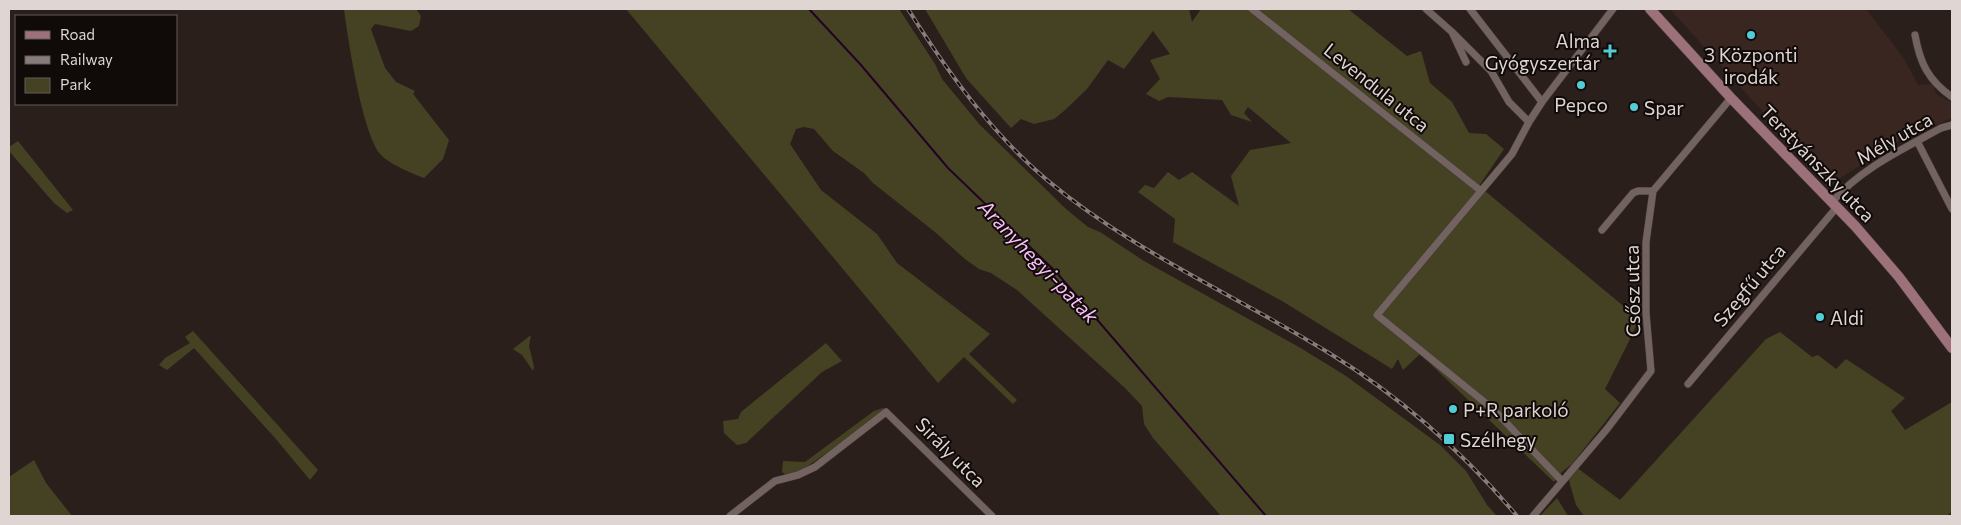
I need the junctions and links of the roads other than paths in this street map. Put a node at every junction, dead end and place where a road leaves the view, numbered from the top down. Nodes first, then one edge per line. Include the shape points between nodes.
1 (1252, 9) edge
2 (1426, 9) edge
3 (1470, 9) edge
4 (1613, 9) edge
5 (1650, 9) edge
6 (1452, 32) junction
7 (1915, 35) dead end
8 (1466, 62) dead end
9 (1952, 97) edge
10 (1731, 98) junction
11 (1542, 102) junction
12 (1529, 122) junction
13 (1952, 125) edge
14 (1917, 141) junction
15 (1481, 191) junction
16 (1652, 191) junction
17 (1834, 205) junction
18 (1952, 209) edge
19 (1602, 230) dead end
20 (1952, 348) edge
21 (1688, 384) dead end
22 (1562, 482) junction
23 (730, 516) edge
24 (992, 516) edge
25 (1533, 516) edge

1 - 15 street, Levendula utca
2 - 6 street
3 - 11 street
4 - 11 street
5 - 10 main road, Terstyánszky utca
6 - 8 street
6 - 12 street via 1491,71 1509,102
7 - 9 street via 1918,56 1926,72
10 - 16 street
10 - 17 main road, Terstyánszky utca
11 - 12 street
12 - 15 street via 1512,154
13 - 14 street, Mély utca
14 - 17 street, Mély utca via 1876,164
14 - 18 street
15 - 22 street via 1377,315 1493,409
16 - 19 street via 1633,193
16 - 22 street, Csősz utca via 1646,242 1646,313 1651,371
17 - 20 main road, Terstyánszky utca via 1899,277
17 - 21 street, Szegfű utca
22 - 25 street, Csősz utca
23 - 24 street, Sirály utca via 775,481 815,467 886,412

